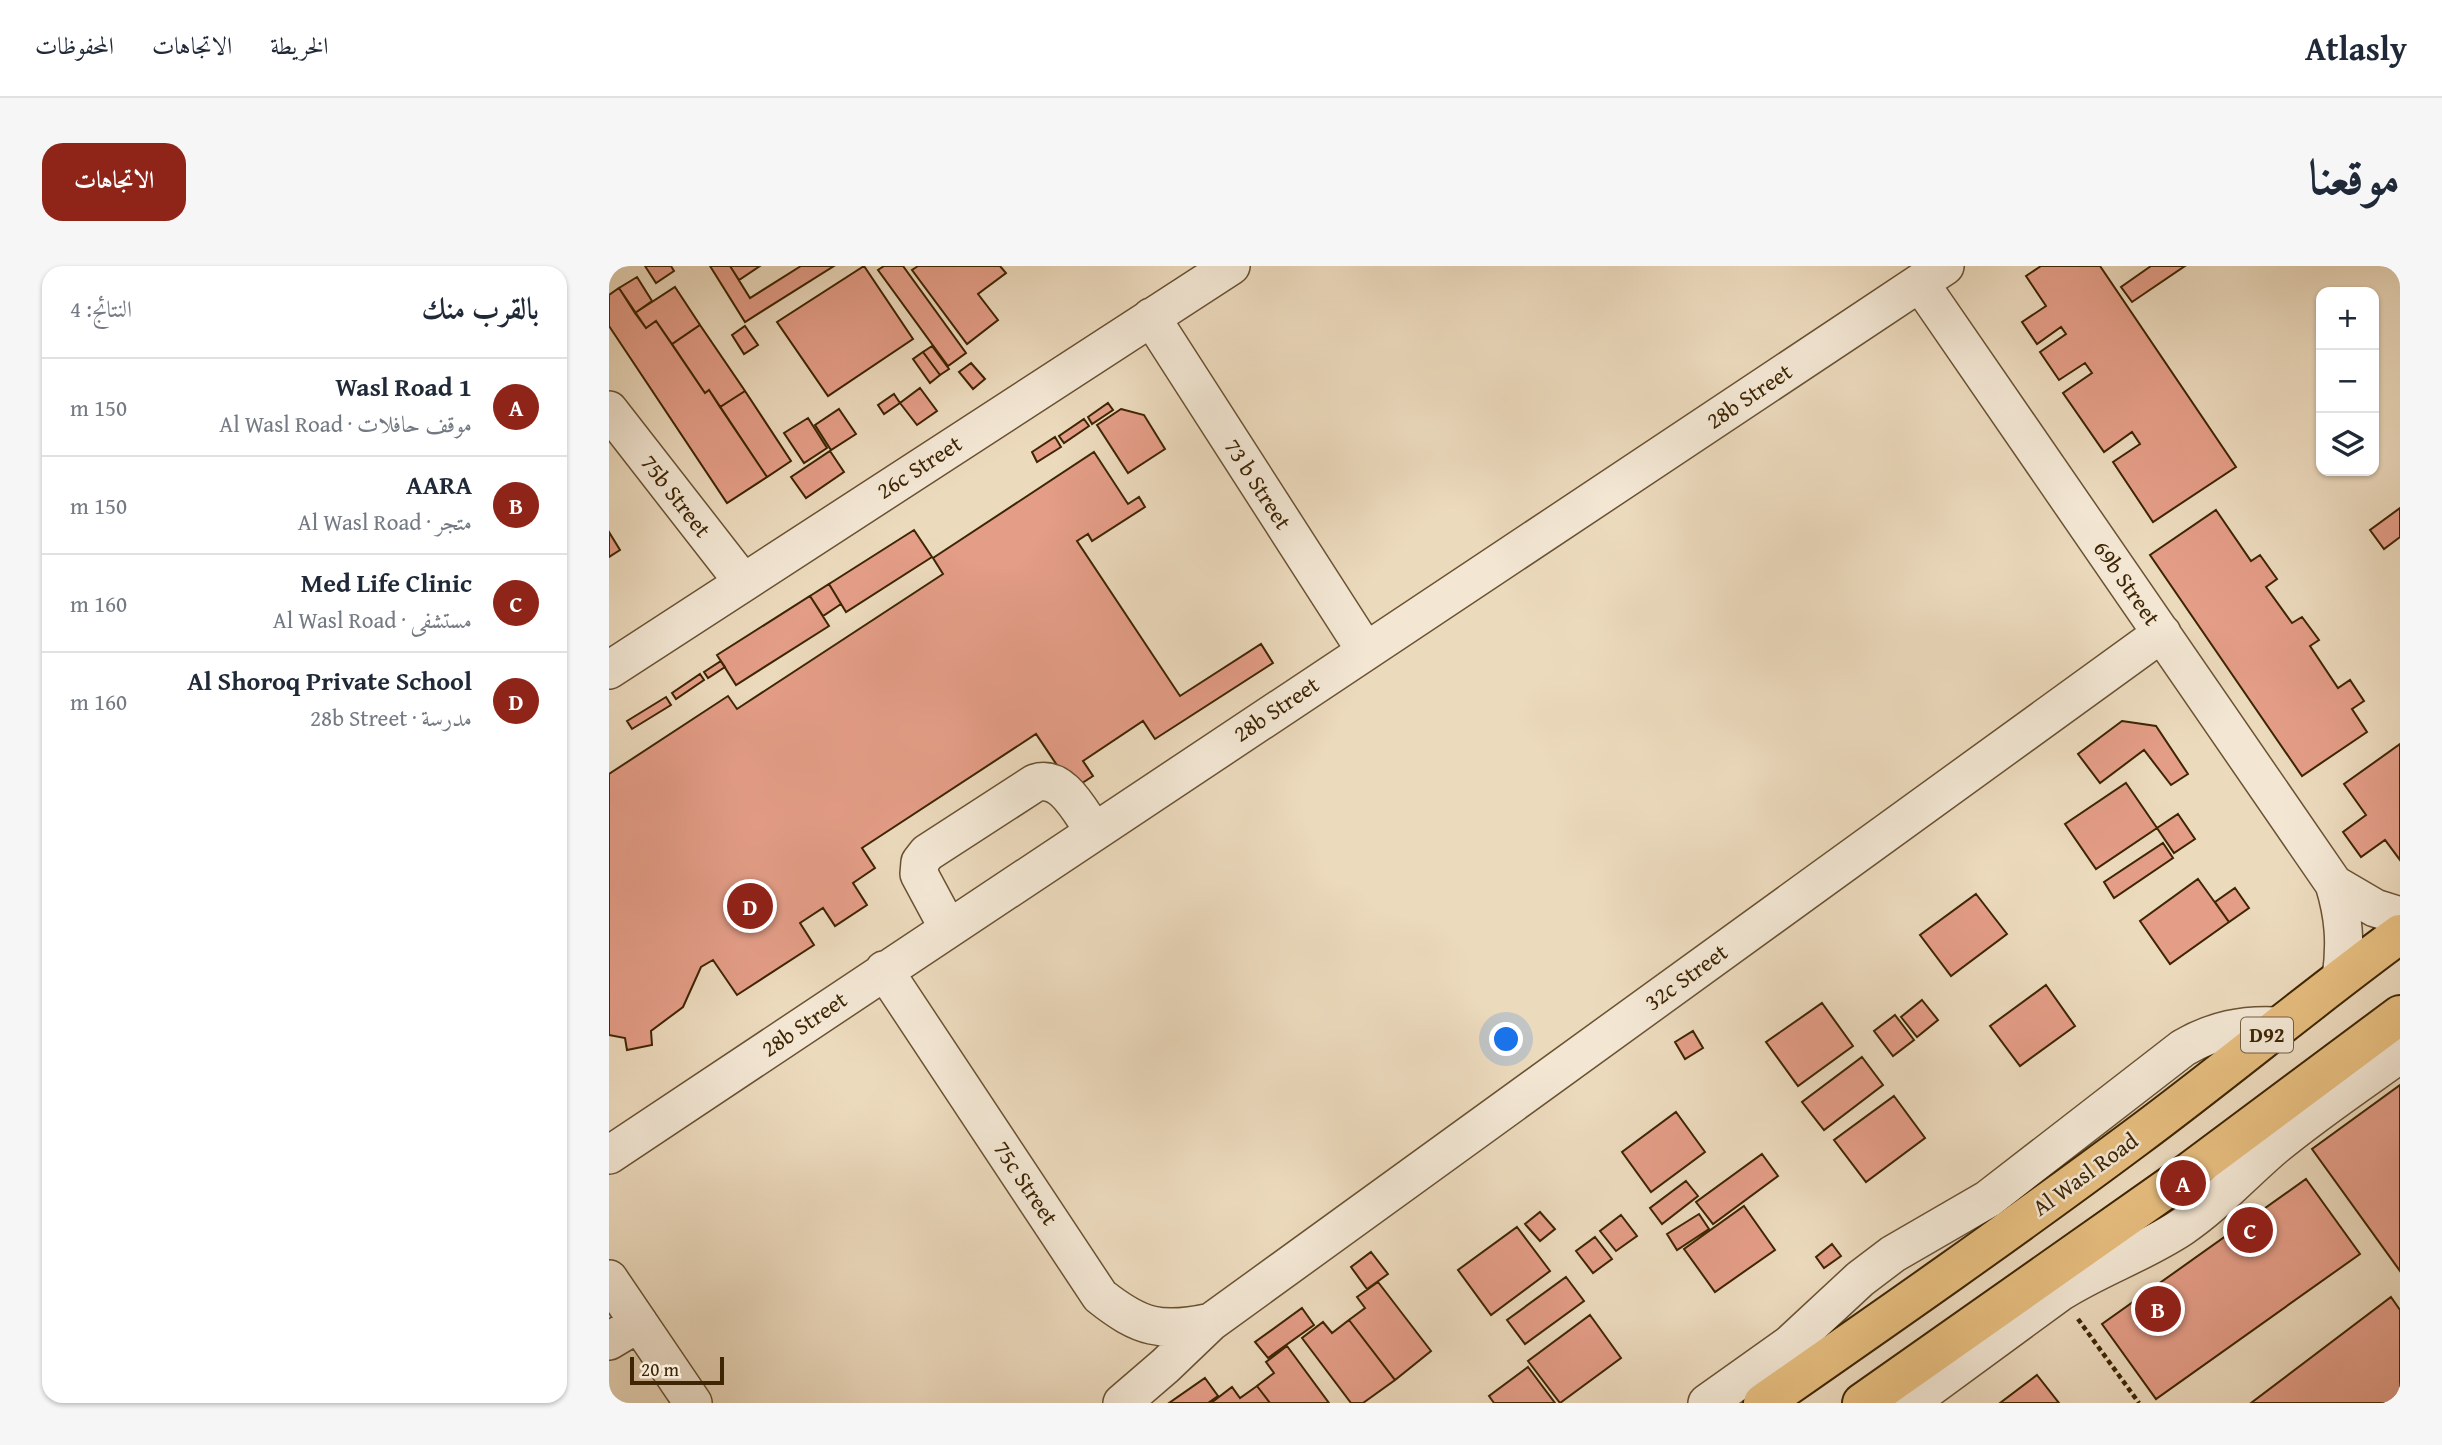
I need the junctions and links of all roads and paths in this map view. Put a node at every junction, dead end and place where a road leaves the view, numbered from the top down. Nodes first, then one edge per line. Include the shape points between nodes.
1 (1231, 266) edge
2 (1932, 275) edge
3 (1151, 317) junction
4 (609, 410) edge
5 (743, 582) junction
6 (2162, 633) junction
7 (1365, 650) junction
8 (609, 670) edge
9 (1094, 831) junction
10 (2334, 884) junction
11 (2400, 916) edge
12 (949, 928) junction
13 (2400, 934) edge
14 (884, 970) junction
15 (2341, 978) junction
16 (2400, 1015) edge
17 (2279, 1026) junction
18 (2400, 1054) edge
19 (609, 1155) edge
20 (609, 1279) edge
21 (1940, 1279) junction
22 (2059, 1293) junction
23 (1211, 1322) junction
24 (624, 1332) edge
25 (692, 1403) edge
26 (1122, 1403) edge
27 (1707, 1403) edge
28 (1763, 1403) edge
29 (1808, 1403) edge
30 (1862, 1403) edge
31 (1909, 1403) edge
32 (2139, 1403) edge

1 - 3 street, 26c Street
2 - 6 street, 69b Street
2 - 7 street, 28b Street
3 - 5 street, 26c Street
3 - 7 street, 73 b Street
4 - 5 street, 75b Street
5 - 8 street, 26c Street
6 - 10 street, 69b Street
6 - 23 street, 32c Street
7 - 9 street, 28b Street
9 - 12 street, 28b Street
9 - 12 street via 1058,785 1043,780 927,853 919,874
10 - 11 street, 69b Street via 2375,908
10 - 15 street, 69b Street via 2345,930
12 - 14 street, 28b Street
13 - 15 main road, Al Wasl Road / D92
14 - 19 street, 28b Street
14 - 23 street, 75c Street via 1100,1296 1124,1315 1151,1326 1181,1329
15 - 17 main road, Al Wasl Road / D92
16 - 30 main road, D92 via 2176,1182
17 - 21 main road, Al Wasl Road / D92 via 2137,1137
17 - 27 street via 2234,1027 2183,1048 1996,1193 1893,1254 1790,1344
18 - 22 street via 2275,1147 2182,1227
20 - 24 street
21 - 28 main road, Al Wasl Road / D92
21 - 29 main road via 1905,1331
22 - 31 street
22 - 32 path
23 - 26 street, 32c Street
24 - 25 street

